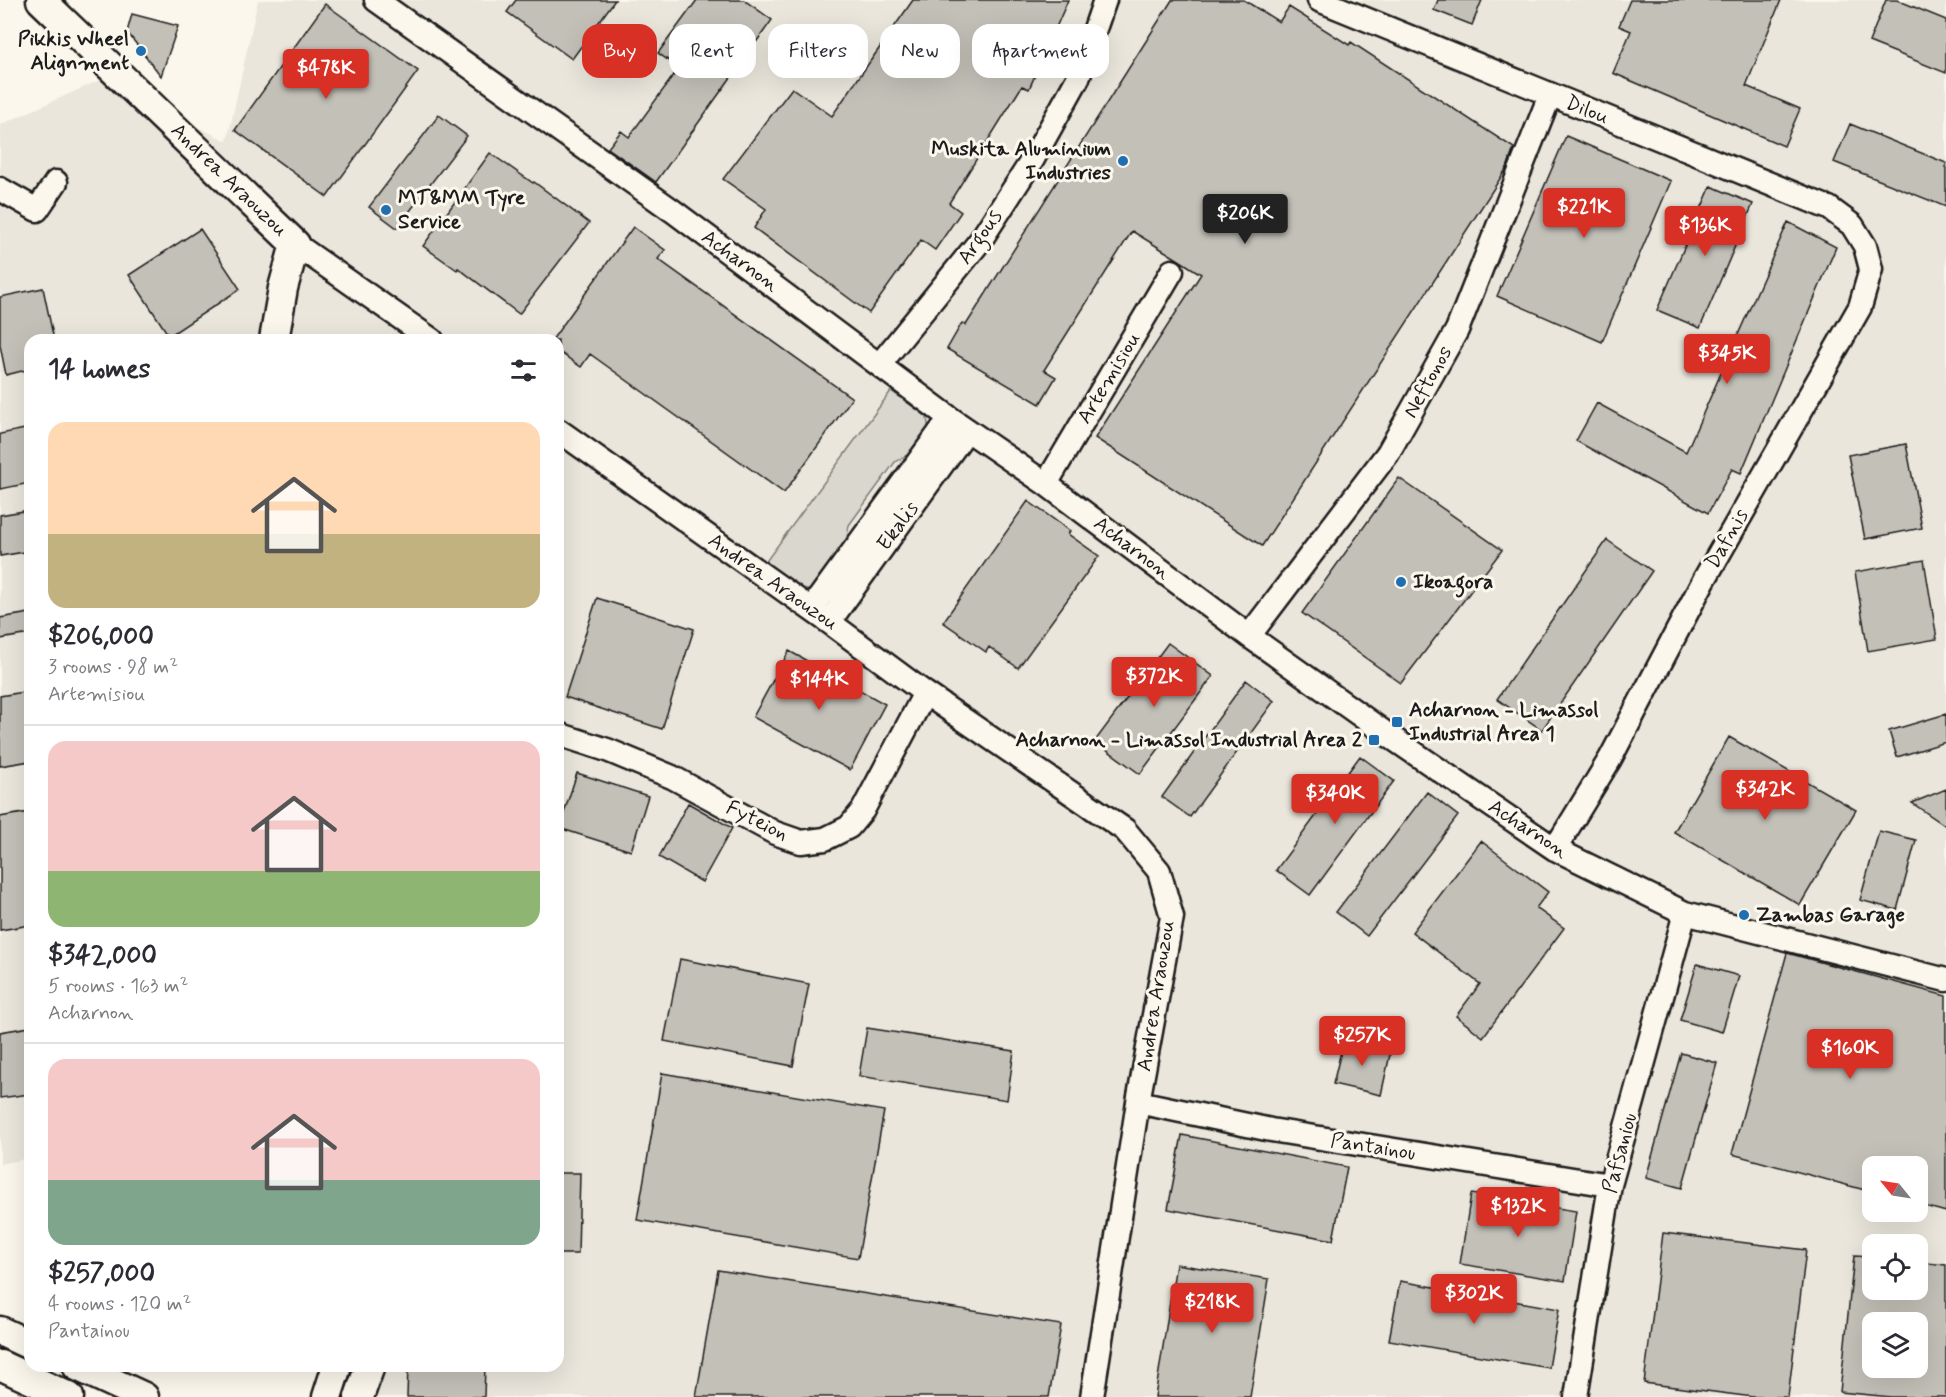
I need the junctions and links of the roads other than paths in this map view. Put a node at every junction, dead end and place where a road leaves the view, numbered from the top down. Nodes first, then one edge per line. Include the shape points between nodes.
1 (376, 0) edge
2 (1105, 0) edge
3 (43, 1) edge
4 (1327, 2) edge
5 (1550, 95) junction
6 (56, 182) dead end
7 (0, 189) edge
8 (1852, 225) joint
9 (296, 244) junction
10 (1172, 271) dead end
11 (275, 334) edge
12 (424, 334) edge
13 (880, 364) junction
14 (959, 424) junction
15 (564, 434) edge
16 (1046, 484) junction
17 (820, 615) junction
18 (1249, 636) junction
19 (925, 693) junction
20 (564, 736) edge
21 (1555, 849) junction
22 (1685, 913) junction
23 (1946, 980) edge
24 (1138, 1102) junction
25 (1610, 1185) junction
26 (0, 1331) edge
27 (24, 1342) edge
28 (0, 1365) edge
29 (90, 1372) edge
30 (336, 1372) edge
31 (368, 1372) edge
32 (69, 1397) edge
33 (144, 1397) edge
34 (327, 1397) edge
35 (359, 1397) edge
36 (1092, 1397) edge
37 (1576, 1397) edge

1 - 13 street, Acharnon
2 - 13 street, Argous via 1078,78 1033,159 980,241
3 - 9 main road, Andrea Araouzou
4 - 5 street, Dilou
5 - 8 street, Dilou via 1829,208
5 - 18 street, Neftonos via 1461,320 1445,351 1388,453
6 - 7 street via 37,210
8 - 21 street, Dafnis via 1865,246 1871,268 1860,307 1704,580 1610,759
9 - 11 main road
9 - 12 street, Andrea Araouzou
10 - 16 street, Artemisiou
13 - 14 street, Acharnon
14 - 16 street, Acharnon
14 - 17 street, Ekalis
15 - 17 street, Andrea Araouzou
16 - 18 street, Acharnon
17 - 19 street, Andrea Araouzou
18 - 21 street, Acharnon
19 - 20 street, Fyteion via 863,810 849,827 825,839 801,842 775,833 672,777
19 - 24 street, Andrea Araouzou via 1125,830 1159,871 1172,916
21 - 22 street, Acharnon
22 - 23 street, Acharnon
22 - 25 street, Pafsaniou
24 - 25 street, Pantainou via 1271,1130
24 - 36 street, Andrea Araouzou
25 - 37 street, Pafsaniou
26 - 27 main road
28 - 32 main road
29 - 33 main road
30 - 34 main road
31 - 35 main road

